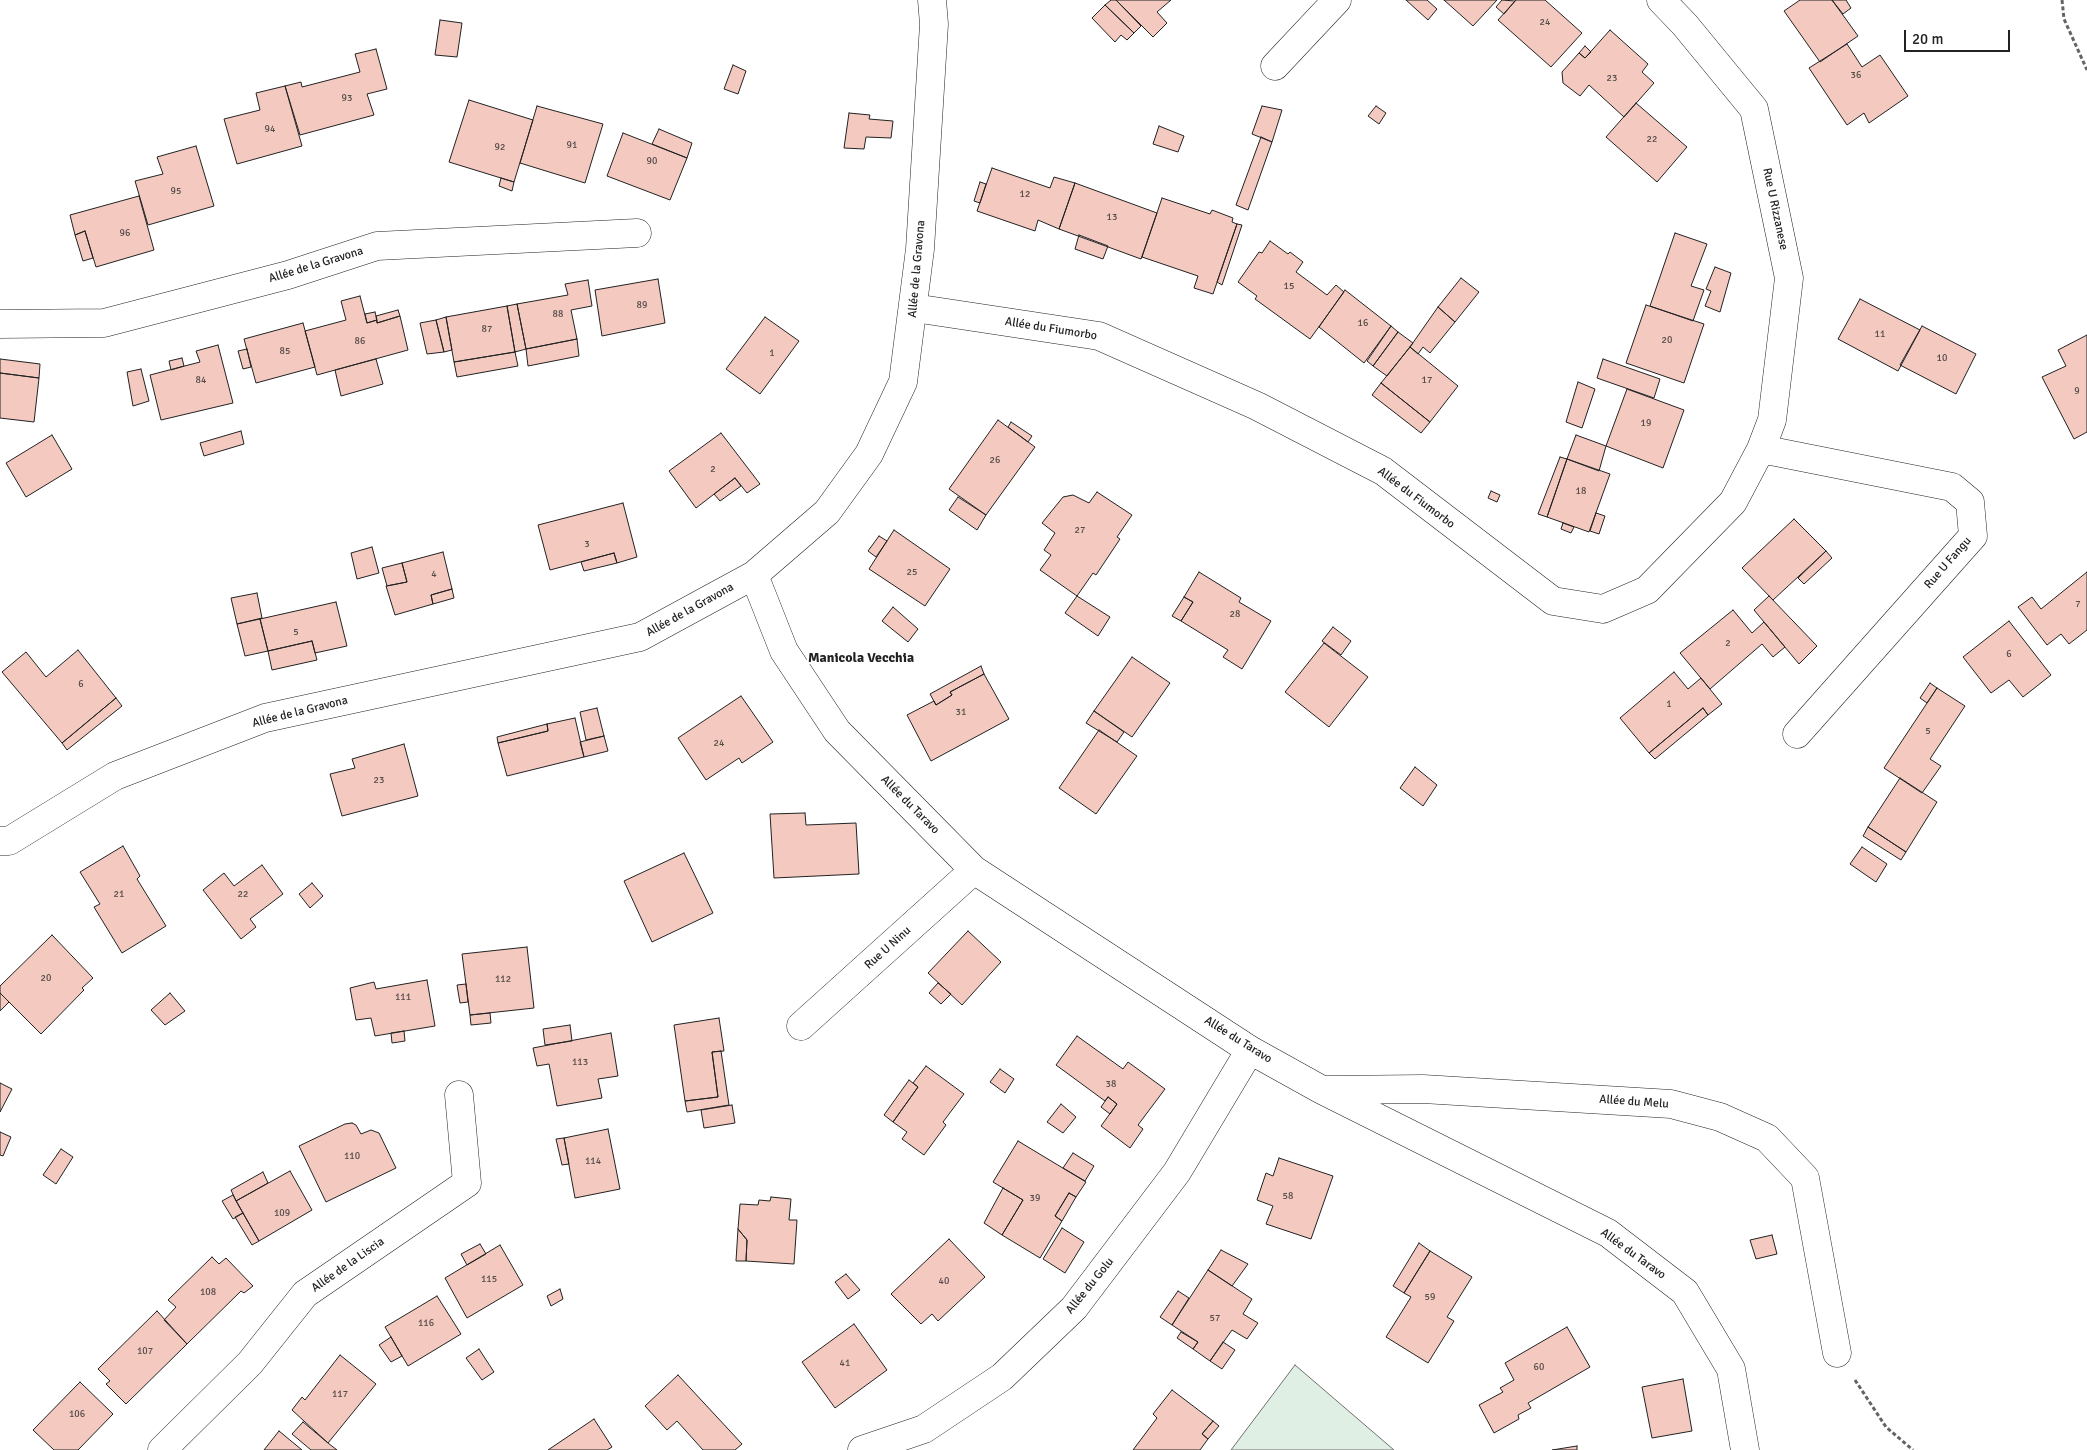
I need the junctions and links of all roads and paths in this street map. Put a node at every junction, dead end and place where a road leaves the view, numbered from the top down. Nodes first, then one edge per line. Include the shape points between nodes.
1 (932, 0) edge
2 (1337, 0) edge
3 (1661, 0) edge
4 (2062, 0) edge
5 (1275, 66) dead end
6 (2087, 70) edge
7 (637, 233) dead end
8 (914, 308) junction
9 (0, 324) edge
10 (1761, 450) junction
11 (754, 575) junction
12 (1797, 734) dead end
13 (3, 848) edge
14 (974, 870) junction
15 (802, 1026) dead end
16 (1250, 1050) junction
17 (1322, 1090) junction
18 (459, 1095) dead end
19 (1837, 1353) joint
20 (162, 1450) edge
21 (862, 1450) edge
22 (1745, 1450) edge
23 (1913, 1450) edge

1 - 8 street, Allée de la Gravona via 933,34
2 - 5 street
3 - 10 street, Rue U Rizzanese via 1685,24 1754,109 1789,278 1772,420
4 - 6 path via 2064,19
7 - 9 street, Allée de la Gravona via 377,246 288,275 104,323
8 - 10 street, Allée du Fiumorbo via 1099,336 1257,406 1383,471 1553,601 1594,608 1602,609 1648,590 1733,502
8 - 11 street, Allée de la Gravona via 903,382 869,454 827,512
10 - 12 street, Rue U Fangu via 1952,486 1970,502 1973,536
11 - 13 street, Allée de la Gravona via 640,637 265,718 115,776
11 - 14 street, Allée du Taravo via 784,651 837,732
14 - 15 street, Rue U Ninu
14 - 16 street, Allée du Taravo
16 - 17 street, Allée du Taravo
16 - 21 street, Allée du Golu via 1177,1172 1074,1308 1002,1378 924,1429
17 - 19 street, Allée du Melu via 1423,1089 1672,1104 1720,1117 1767,1138 1805,1178
17 - 22 street, Allée du Taravo via 1608,1233 1684,1292 1731,1369
18 - 20 street, Allée de la Liscia via 467,1183 305,1294 250,1363
19 - 23 path via 1886,1427

